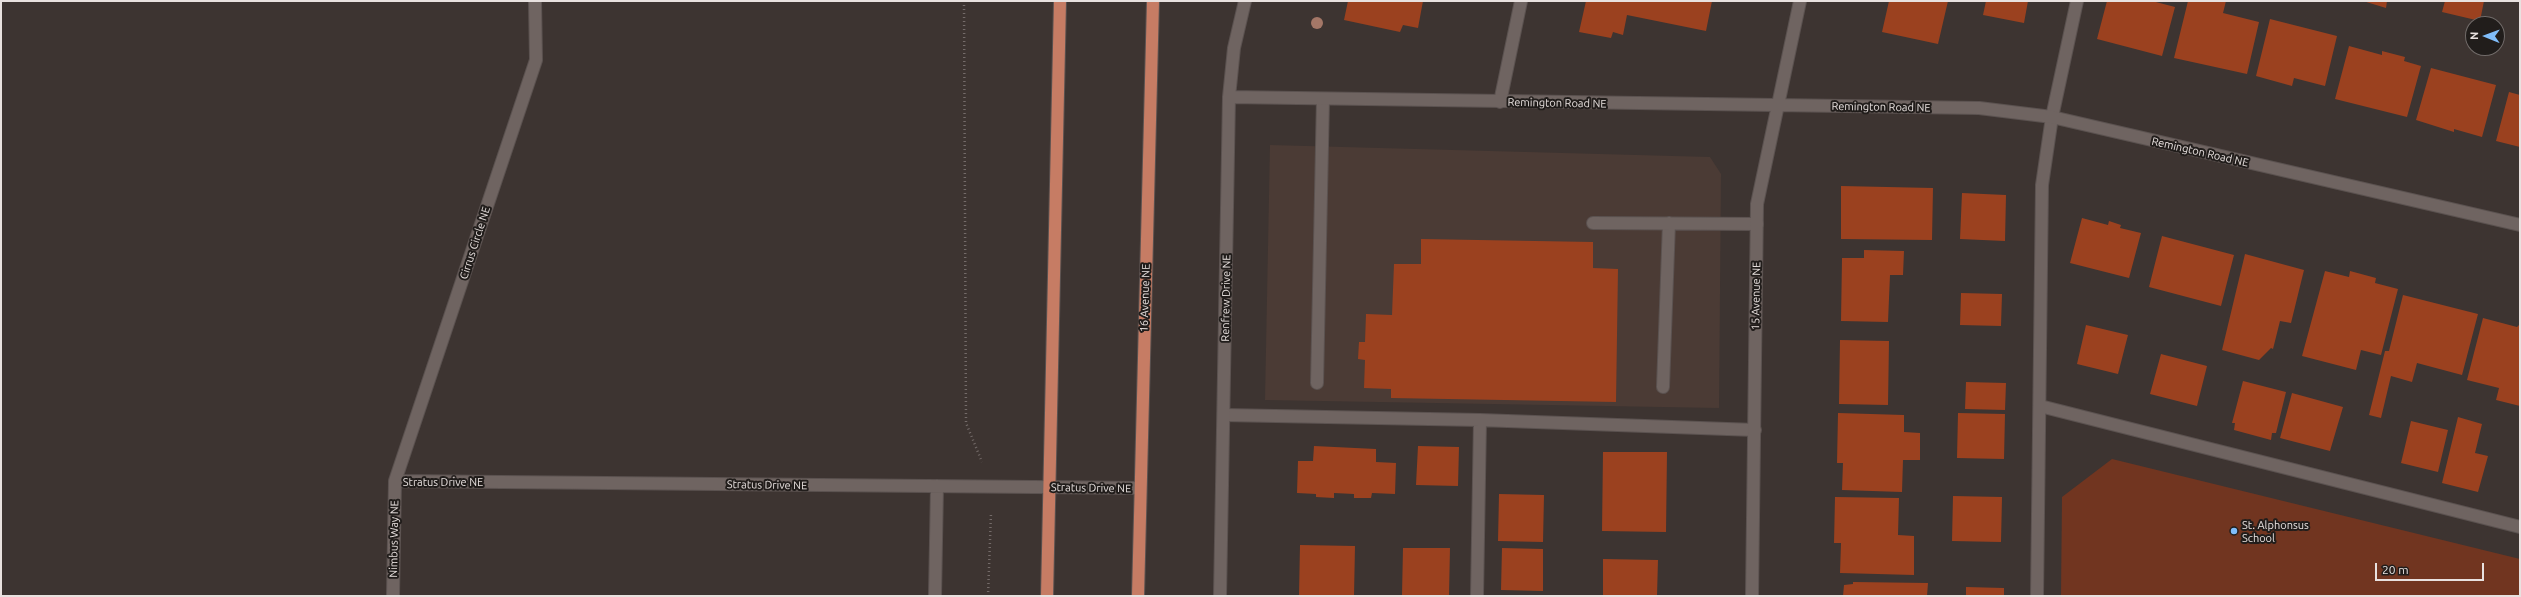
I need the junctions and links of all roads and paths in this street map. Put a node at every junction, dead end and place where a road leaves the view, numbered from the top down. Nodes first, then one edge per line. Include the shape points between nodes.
1 (535, 1) edge
2 (964, 1) edge
3 (1060, 1) edge
4 (1153, 1) edge
5 (1245, 1) edge
6 (1521, 1) edge
7 (1800, 1) edge
8 (2077, 1) edge
9 (1228, 97) junction
10 (1323, 99) junction
11 (1500, 102) junction
12 (1778, 106) junction
13 (2052, 117) junction
14 (1593, 223) dead end
15 (1669, 223) junction
16 (1757, 224) junction
17 (2520, 225) edge
18 (1316, 383) dead end
19 (1663, 387) dead end
20 (2040, 406) junction
21 (1224, 415) junction
22 (1480, 420) junction
23 (1755, 430) junction
24 (395, 481) junction
25 (937, 486) junction
26 (993, 487) junction
27 (1048, 487) junction
28 (1140, 488) junction
29 (2520, 527) edge
30 (393, 596) edge
31 (935, 596) edge
32 (988, 596) edge
33 (1047, 596) edge
34 (1138, 596) edge
35 (1220, 596) edge
36 (1477, 596) edge
37 (1752, 596) edge
38 (2037, 596) edge

1 - 24 street, Cirrus Circle NE via 536,60
2 - 26 path via 966,423
3 - 27 highway
4 - 28 highway, 16 Avenue NE
5 - 9 street, Renfrew Drive NE via 1234,48
6 - 11 street
7 - 12 street, 15 Avenue NE
8 - 13 street
9 - 10 street, Remington Road NE
9 - 21 street, Renfrew Drive NE
10 - 11 street, Remington Road NE
10 - 18 street
11 - 12 street, Remington Road NE
12 - 13 street, Remington Road NE via 1979,108
12 - 16 street, 15 Avenue NE via 1757,204
13 - 17 street, Remington Road NE
13 - 20 street via 2042,185
14 - 15 street
15 - 16 street
15 - 19 street
16 - 23 street, 15 Avenue NE
20 - 29 street
20 - 38 street
21 - 22 street
21 - 35 street, Renfrew Drive NE
22 - 23 street
22 - 36 street
23 - 37 street, 15 Avenue NE
24 - 25 street, Stratus Drive NE
24 - 30 street, Nimbus Way NE
25 - 26 street, Stratus Drive NE
25 - 31 street
26 - 27 street, Stratus Drive NE
26 - 32 path
27 - 28 street, Stratus Drive NE
27 - 33 highway
28 - 34 highway, 16 Avenue NE

